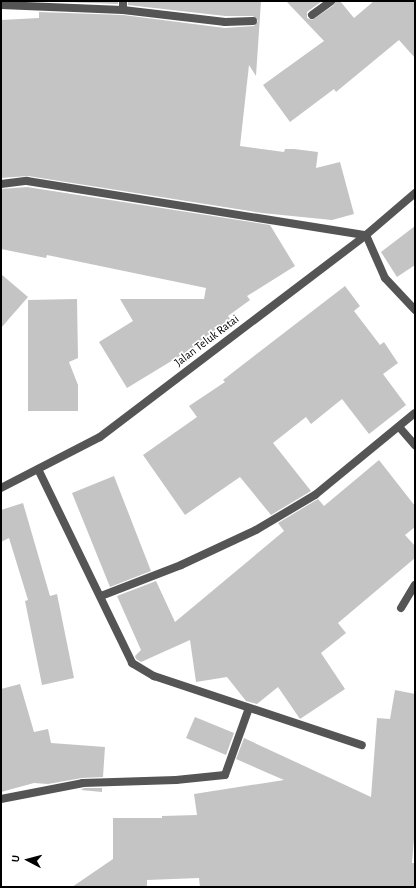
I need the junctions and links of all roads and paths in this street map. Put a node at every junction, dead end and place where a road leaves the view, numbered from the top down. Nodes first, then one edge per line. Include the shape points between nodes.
1 (123, 1) edge
2 (331, 1) edge
3 (1, 5) edge
4 (123, 10) junction
5 (312, 14) dead end
6 (253, 22) dead end
7 (1, 184) edge
8 (415, 193) edge
9 (366, 235) junction
10 (415, 310) edge
11 (415, 413) edge
12 (400, 428) junction
13 (415, 444) edge
14 (38, 470) junction
15 (1, 488) edge
16 (415, 585) edge
17 (100, 596) junction
18 (401, 608) dead end
19 (249, 708) junction
20 (362, 745) dead end
21 (1, 799) edge

1 - 4 street
2 - 5 street
3 - 4 street
4 - 6 street via 225,22
7 - 9 street via 27,181
8 - 9 street, Jalan Teluk Ratai
9 - 10 street via 385,278
9 - 14 street, Jalan Teluk Ratai via 100,437
11 - 12 street
12 - 13 street
12 - 17 street via 315,494 256,530 181,565
14 - 15 street, Jalan Teluk Ratai
14 - 17 street
16 - 18 street
17 - 19 street via 125,651 132,663 141,670
19 - 20 street
19 - 21 street via 225,775 176,780 83,783

